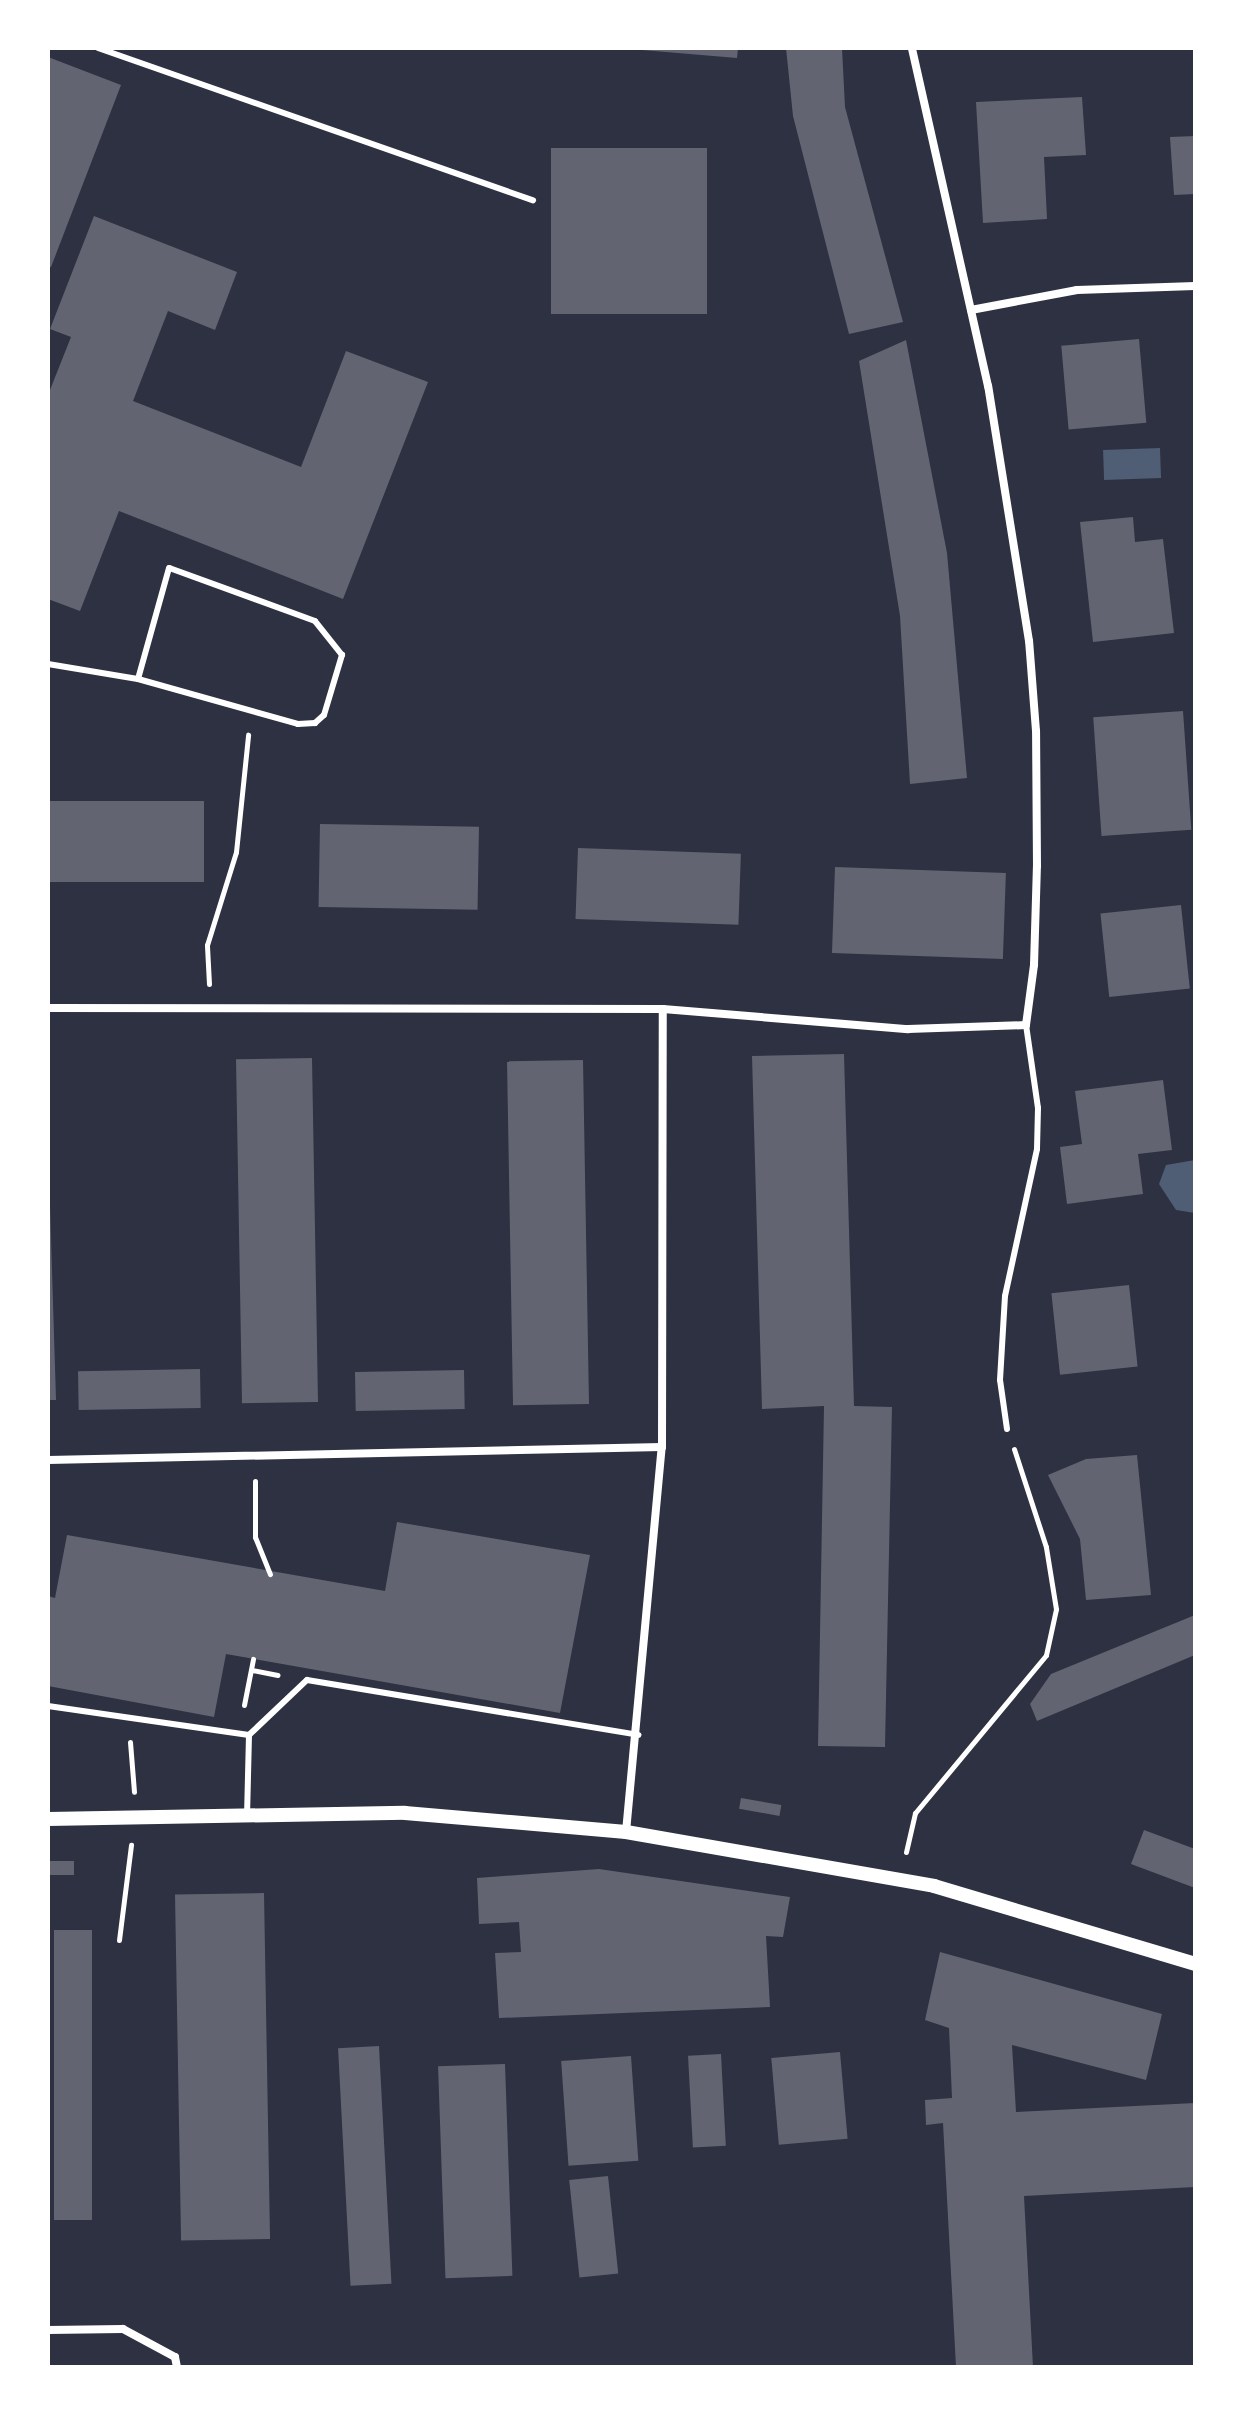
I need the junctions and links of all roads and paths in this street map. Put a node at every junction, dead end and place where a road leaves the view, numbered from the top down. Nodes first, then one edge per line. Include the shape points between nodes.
1 (98, 48) edge
2 (912, 48) edge
3 (533, 200) dead end
4 (1195, 286) edge
5 (971, 310) junction
6 (48, 664) edge
7 (138, 679) junction
8 (253, 712) junction
9 (48, 1008) edge
10 (210, 1009) junction
11 (663, 1009) junction
12 (1026, 1025) junction
13 (1007, 1429) joint
14 (662, 1447) junction
15 (255, 1456) junction
16 (48, 1460) edge
17 (270, 1574) dead end
18 (253, 1659) dead end
19 (48, 1706) edge
20 (249, 1735) junction
21 (639, 1735) junction
22 (247, 1816) junction
23 (48, 1819) edge
24 (626, 1832) junction
25 (901, 1879) junction
26 (1195, 1964) edge
27 (48, 2330) edge
28 (177, 2367) edge

1 - 3 lane
2 - 5 street
4 - 5 street via 1077,290
5 - 12 street via 1016,537 1036,731 1034,965
6 - 7 lane
7 - 8 lane
7 - 8 lane via 169,568 315,621 336,642 341,668 324,715 315,723
8 - 10 path via 236,852 207,945
9 - 10 street
10 - 11 street
11 - 12 street via 908,1029
11 - 14 street
12 - 13 lane via 1038,1108 1037,1149 1002,1321 1000,1380
13 - 25 path via 1046,1547 1056,1609 1046,1655 915,1813
14 - 15 street
14 - 21 street
15 - 16 street
15 - 17 path via 255,1537
18 - 20 path via 241,1716
19 - 20 lane
20 - 21 lane via 307,1680
20 - 22 lane
21 - 24 street
22 - 23 street
22 - 24 street via 405,1813
24 - 25 street
25 - 26 street
27 - 28 street via 123,2329 175,2357

